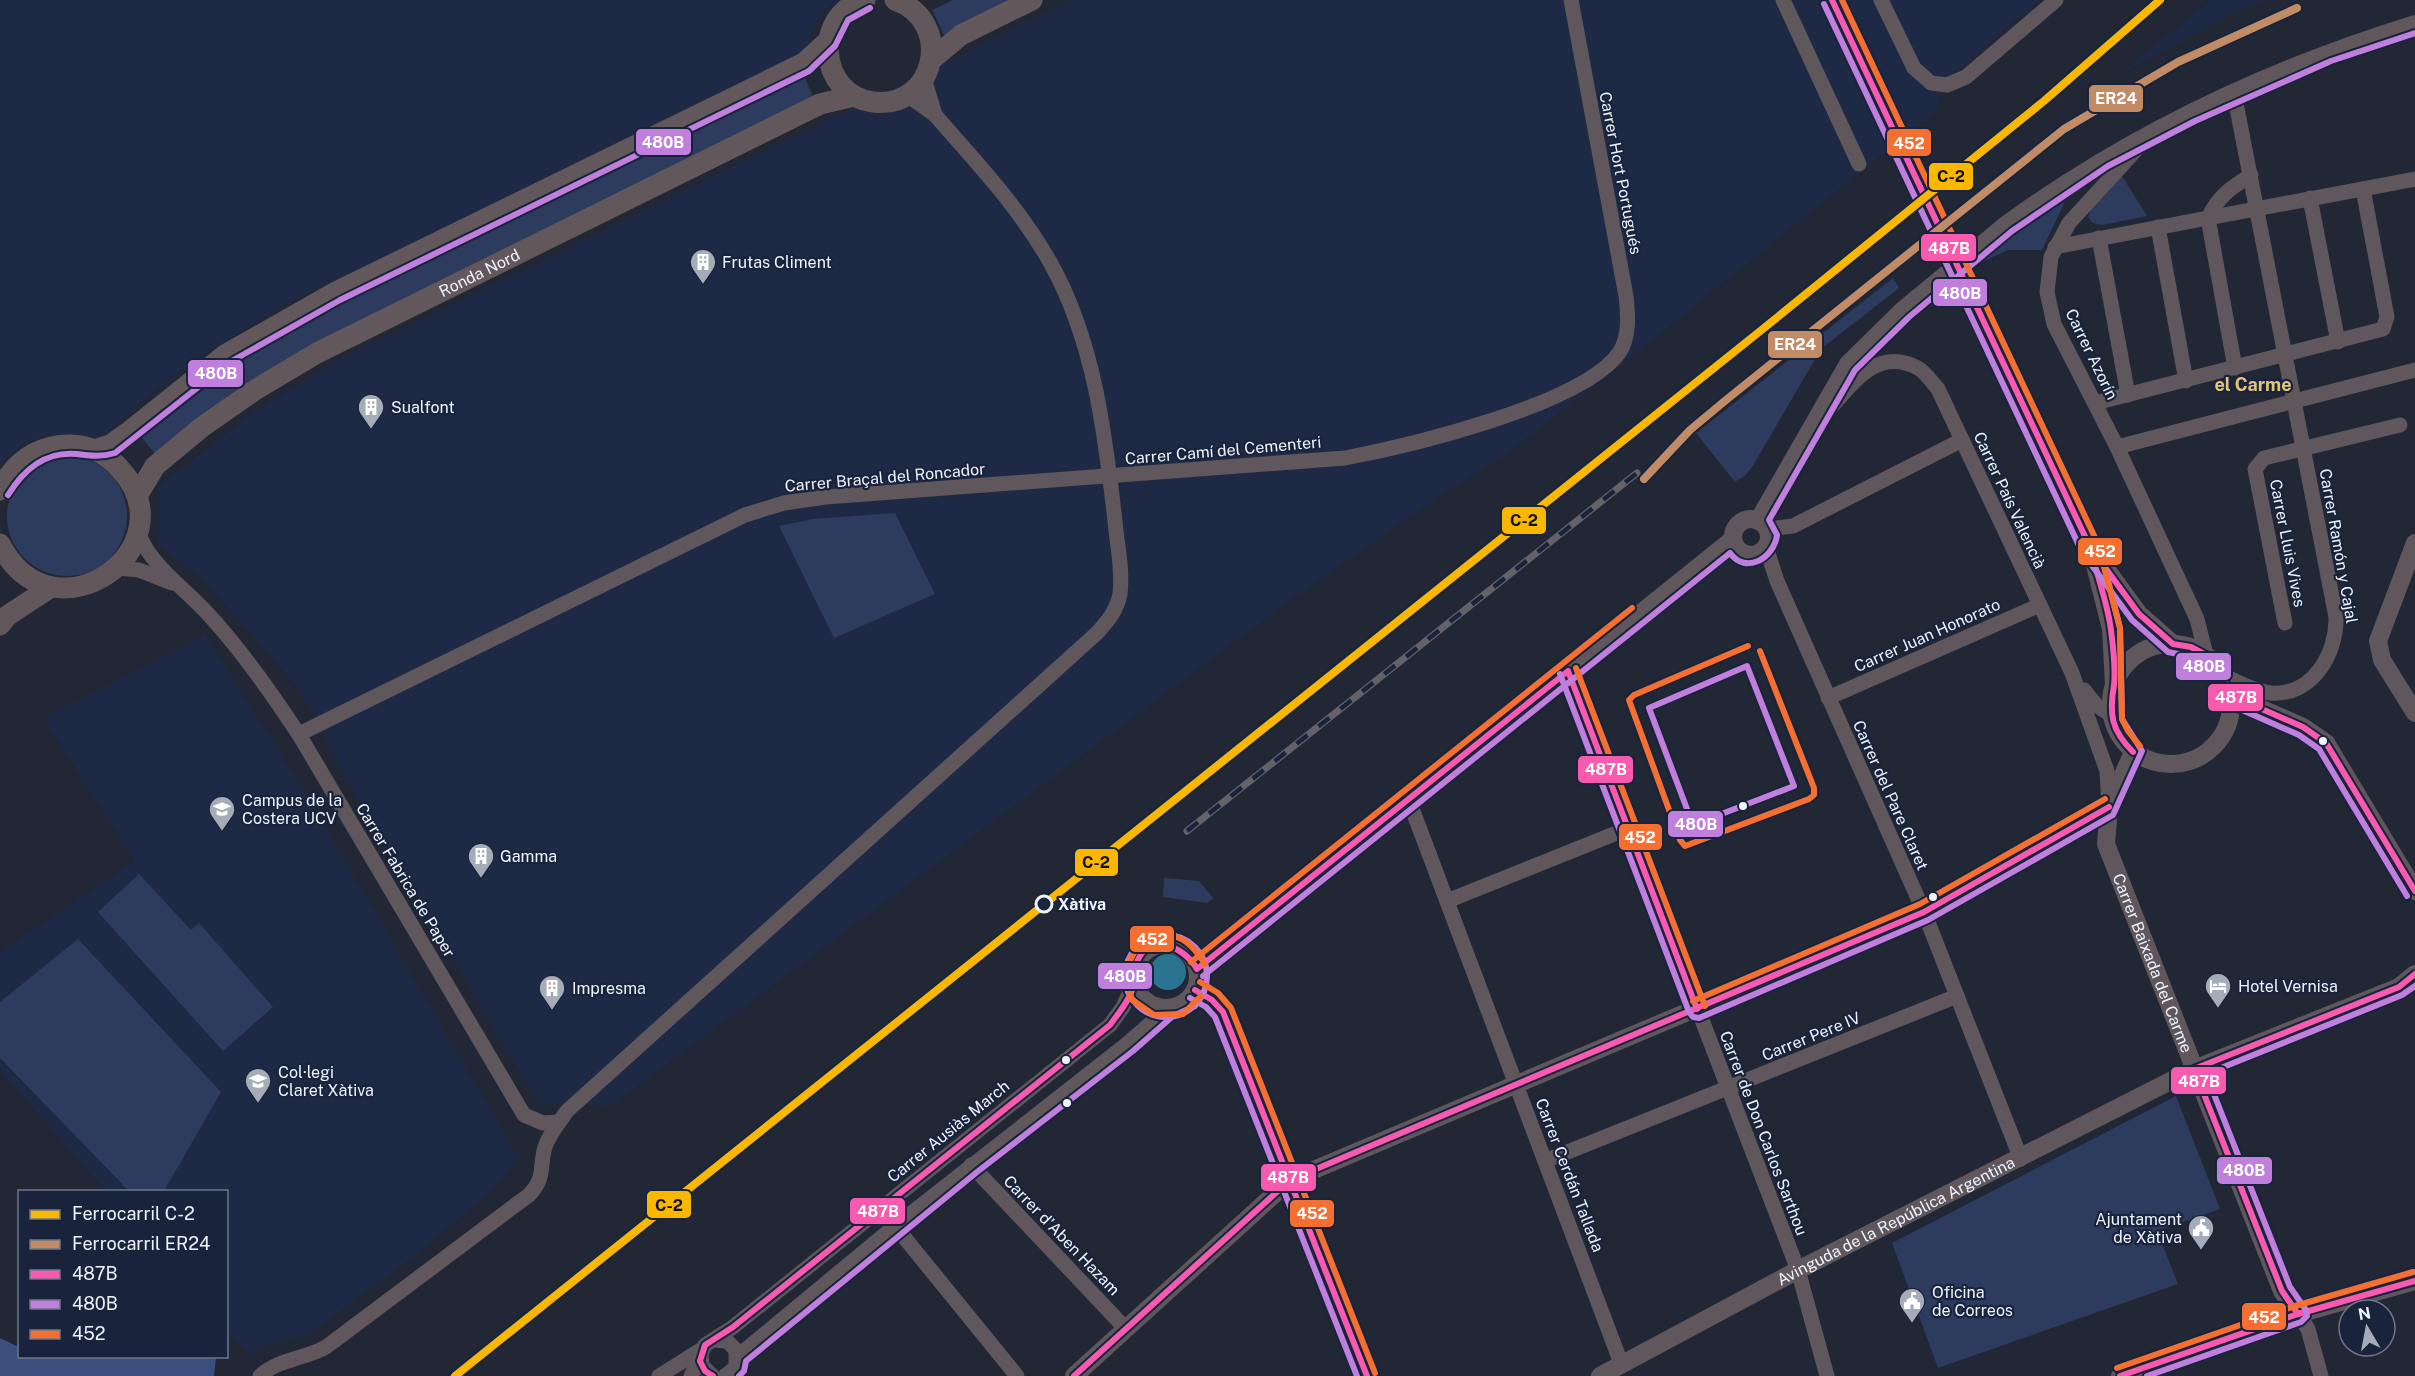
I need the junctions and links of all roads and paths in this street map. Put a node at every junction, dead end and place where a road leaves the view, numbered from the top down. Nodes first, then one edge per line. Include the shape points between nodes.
1 (861, 0) edge
2 (929, 0) edge
3 (1032, 0) edge
4 (1570, 0) edge
5 (1783, 0) edge
6 (1832, 0) edge
7 (1881, 0) edge
8 (2056, 0) edge
9 (900, 2) edge
10 (839, 7) edge
11 (2415, 24) edge
12 (828, 41) junction
13 (928, 69) junction
14 (2234, 93) junction
15 (907, 95) junction
16 (855, 96) junction
17 (934, 115) junction
18 (2153, 132) junction
19 (1859, 164) dead end
20 (2251, 175) junction
21 (2415, 179) edge
22 (2363, 189) junction
23 (2310, 198) junction
24 (2258, 209) junction
25 (2208, 218) junction
26 (2158, 227) junction
27 (2099, 238) junction
28 (2055, 247) junction
29 (2338, 342) junction
30 (1620, 352) joint
31 (2286, 355) junction
32 (2235, 368) junction
33 (2415, 370) edge
34 (2186, 381) junction
35 (2128, 395) junction
36 (2294, 402) junction
37 (2095, 404) junction
38 (2400, 425) dead end
39 (1810, 430) junction
40 (1962, 440) junction
41 (2117, 447) junction
42 (2304, 448) junction
43 (94, 450) junction
44 (1110, 478) junction
45 (0, 490) edge
46 (137, 496) junction
47 (138, 532) junction
48 (1763, 532) junction
49 (1733, 539) junction
50 (2415, 543) edge
51 (0, 546) edge
52 (2091, 547) junction
53 (117, 568) junction
54 (51, 587) junction
55 (180, 587) junction
56 (2040, 605) junction
57 (2285, 623) dead end
58 (0, 625) edge
59 (2174, 644) junction
60 (2206, 655) junction
61 (1568, 671) junction
62 (2072, 673) junction
63 (2223, 675) junction
64 (2114, 684) junction
65 (2230, 695) junction
66 (1828, 698) junction
67 (2415, 713) edge
68 (2111, 715) junction
69 (299, 734) junction
70 (2133, 752) junction
71 (1408, 798) junction
72 (2109, 807) junction
73 (1629, 828) junction
74 (2415, 891) edge
75 (1447, 901) junction
76 (1924, 912) junction
77 (1197, 969) junction
78 (2415, 974) edge
79 (1134, 983) junction
80 (2407, 985) edge
81 (1195, 990) junction
82 (1957, 996) junction
83 (1168, 1008) junction
84 (1697, 1009) junction
85 (2194, 1068) junction
86 (1516, 1084) junction
87 (1728, 1089) junction
88 (559, 1122) junction
89 (2021, 1159) junction
90 (1545, 1161) junction
91 (971, 1165) junction
92 (1290, 1180) junction
93 (895, 1226) junction
94 (1798, 1270) junction
95 (2415, 1281) edge
96 (2298, 1314) junction
97 (1126, 1329) junction
98 (706, 1348) junction
99 (738, 1356) junction
100 (1621, 1364) junction
101 (731, 1375) edge
102 (260, 1376) edge
103 (659, 1376) edge
104 (691, 1376) edge
105 (713, 1376) edge
106 (1017, 1376) edge
107 (1074, 1376) edge
108 (1367, 1376) edge
109 (1600, 1376) edge
110 (1827, 1376) edge
111 (2120, 1376) edge
112 (2321, 1376) edge

1 - 10 main road
2 - 9 main road
3 - 13 main road via 961,35
4 - 30 street, Carrer Hort Portugués via 1626,296 1626,334
5 - 19 street
6 - 52 street
7 - 8 street via 1914,68 1931,83 1940,85 1966,77
9 - 13 main road via 918,14 927,27 932,44
10 - 12 main road
11 - 14 street via 2339,49
12 - 16 main road via 832,73
12 - 43 main road via 804,63 336,292 225,355 120,438
13 - 15 main road
13 - 17 street, Carrer Camí del Cementeri
14 - 18 street
14 - 20 street, Carrer Ramón y Cajal
15 - 16 main road via 872,102
15 - 17 street, Carrer Camí del Cementeri
16 - 46 main road, Ronda Nord via 820,104 317,353 202,427 155,466
17 - 44 street, Carrer Camí del Cementeri via 1020,214 1064,291 1092,368
18 - 28 street, Carrer Azorín via 2069,222
18 - 39 street, bridge via 2103,158 2007,224 1903,310 1848,364
20 - 24 street, Carrer Ramón y Cajal
20 - 25 street via 2223,193
21 - 22 street
22 - 23 street
22 - 29 street via 2387,317 2385,327 2377,332
23 - 24 street
23 - 29 street
24 - 25 street
24 - 31 street, Carrer Ramón y Cajal
25 - 26 street
25 - 32 street
26 - 27 street
26 - 34 street
27 - 28 street
27 - 35 street
28 - 37 street, Carrer Azorín via 2047,281 2050,309
29 - 31 street
30 - 44 street, Carrer Camí del Cementeri via 1592,377 1542,401 1394,449 1345,458
31 - 32 street
31 - 36 street, Carrer Ramón y Cajal
32 - 34 street
33 - 36 street
34 - 35 street
35 - 37 street
36 - 41 street
36 - 42 street, Carrer Ramón y Cajal
37 - 41 street, Carrer Azorín
38 - 42 street
39 - 40 street, Carrer País Valencià via 1860,374 1875,364 1896,362 1918,368 1938,388
39 - 48 street
40 - 48 street via 1793,526
40 - 56 street, Carrer País Valencià
41 - 60 street, Carrer Azorín via 2197,619
42 - 57 street, Carrer Lluis Vives via 2264,458 2255,469
42 - 63 street, Carrer Ramón y Cajal via 2336,617 2331,650 2319,671 2292,690 2272,693
43 - 45 main road via 56,445 37,451 21,461
43 - 46 main road via 113,461
44 - 69 street, Carrer Braçal del Roncador via 826,497 784,503 745,515
44 - 88 street via 1120,593 1112,615 1098,633 804,895
46 - 47 main road
47 - 53 main road via 130,552
47 - 55 street, Carrer Fabrica de Paper via 145,551
48 - 49 street via 1741,522
48 - 49 street via 1756,554 1744,553
48 - 66 street, Carrer del Pare Claret via 1777,581
49 - 61 street
50 - 67 street via 2378,641 2382,660
51 - 54 main road via 30,579
52 - 59 street via 2139,614
52 - 64 street via 2111,629
53 - 54 main road via 98,582 75,588
53 - 55 street, Carrer Fabrica de Paper via 140,570
54 - 58 main road via 7,616
55 - 69 street, Carrer Fabrica de Paper via 248,660
56 - 62 street, Carrer País Valencià
56 - 66 street, Carrer Juan Honorato
59 - 60 street
59 - 64 street via 2154,646 2137,654 2123,667
60 - 63 street
61 - 71 street
61 - 73 street, Carrer de Don Carlos Sarthou
62 - 68 street via 2096,705
62 - 72 street via 2107,771
63 - 65 street
64 - 68 street
65 - 70 street via 2225,730 2201,756 2167,764 2149,761
65 - 74 street via 2303,727 2326,743
66 - 76 street, Carrer del Pare Claret
68 - 70 street via 2123,742
69 - 88 street, Carrer Fabrica de Paper via 524,1115 543,1123
70 - 72 street, Carrer Baixada del Carme
71 - 75 street, Carrer Cerdán Tallada
71 - 77 street
72 - 76 street
72 - 85 street, Carrer Baixada del Carme via 2106,844
73 - 75 street
73 - 84 street, Carrer de Don Carlos Sarthou
75 - 86 street, Carrer Cerdán Tallada
76 - 82 street, Carrer del Pare Claret
76 - 84 street
77 - 79 street via 1186,951 1176,945 1154,946 1137,962
77 - 81 street
78 - 80 street, Avinguda de la República Argentina
79 - 83 street via 1146,1002
79 - 98 street, Carrer Ausiàs March via 1110,1024
80 - 85 street, Avinguda de la República Argentina
81 - 83 street via 1179,1006
81 - 92 street via 1223,1012
82 - 87 street, Carrer Pere IV
82 - 89 street, Carrer del Pare Claret
83 - 91 street
84 - 86 street
84 - 87 street, Carrer de Don Carlos Sarthou
85 - 89 street, Avinguda de la República Argentina
85 - 96 street, Carrer Baixada del Carme via 2282,1291
86 - 90 street, Carrer Cerdán Tallada
86 - 92 street
87 - 90 street, Carrer Pere IV
87 - 94 street, Carrer de Don Carlos Sarthou
88 - 102 street via 544,1150 542,1177 529,1195 326,1347 279,1364
89 - 94 street, Avinguda de la República Argentina
90 - 100 street, Carrer Cerdán Tallada
91 - 93 street
91 - 97 street, Carrer d'Aben Hazam
92 - 97 street
92 - 108 street
93 - 99 street
93 - 106 street
94 - 100 street, Avinguda de la República Argentina
94 - 110 street, Carrer de Don Carlos Sarthou
95 - 96 street
96 - 111 street
96 - 112 street via 2308,1329
97 - 107 street
98 - 99 street via 721,1340 732,1345
98 - 103 street, Carrer Ausiàs March
98 - 104 street, Carrer Ausiàs March
98 - 105 street via 702,1366
99 - 101 street
100 - 109 street, Avinguda de la República Argentina

